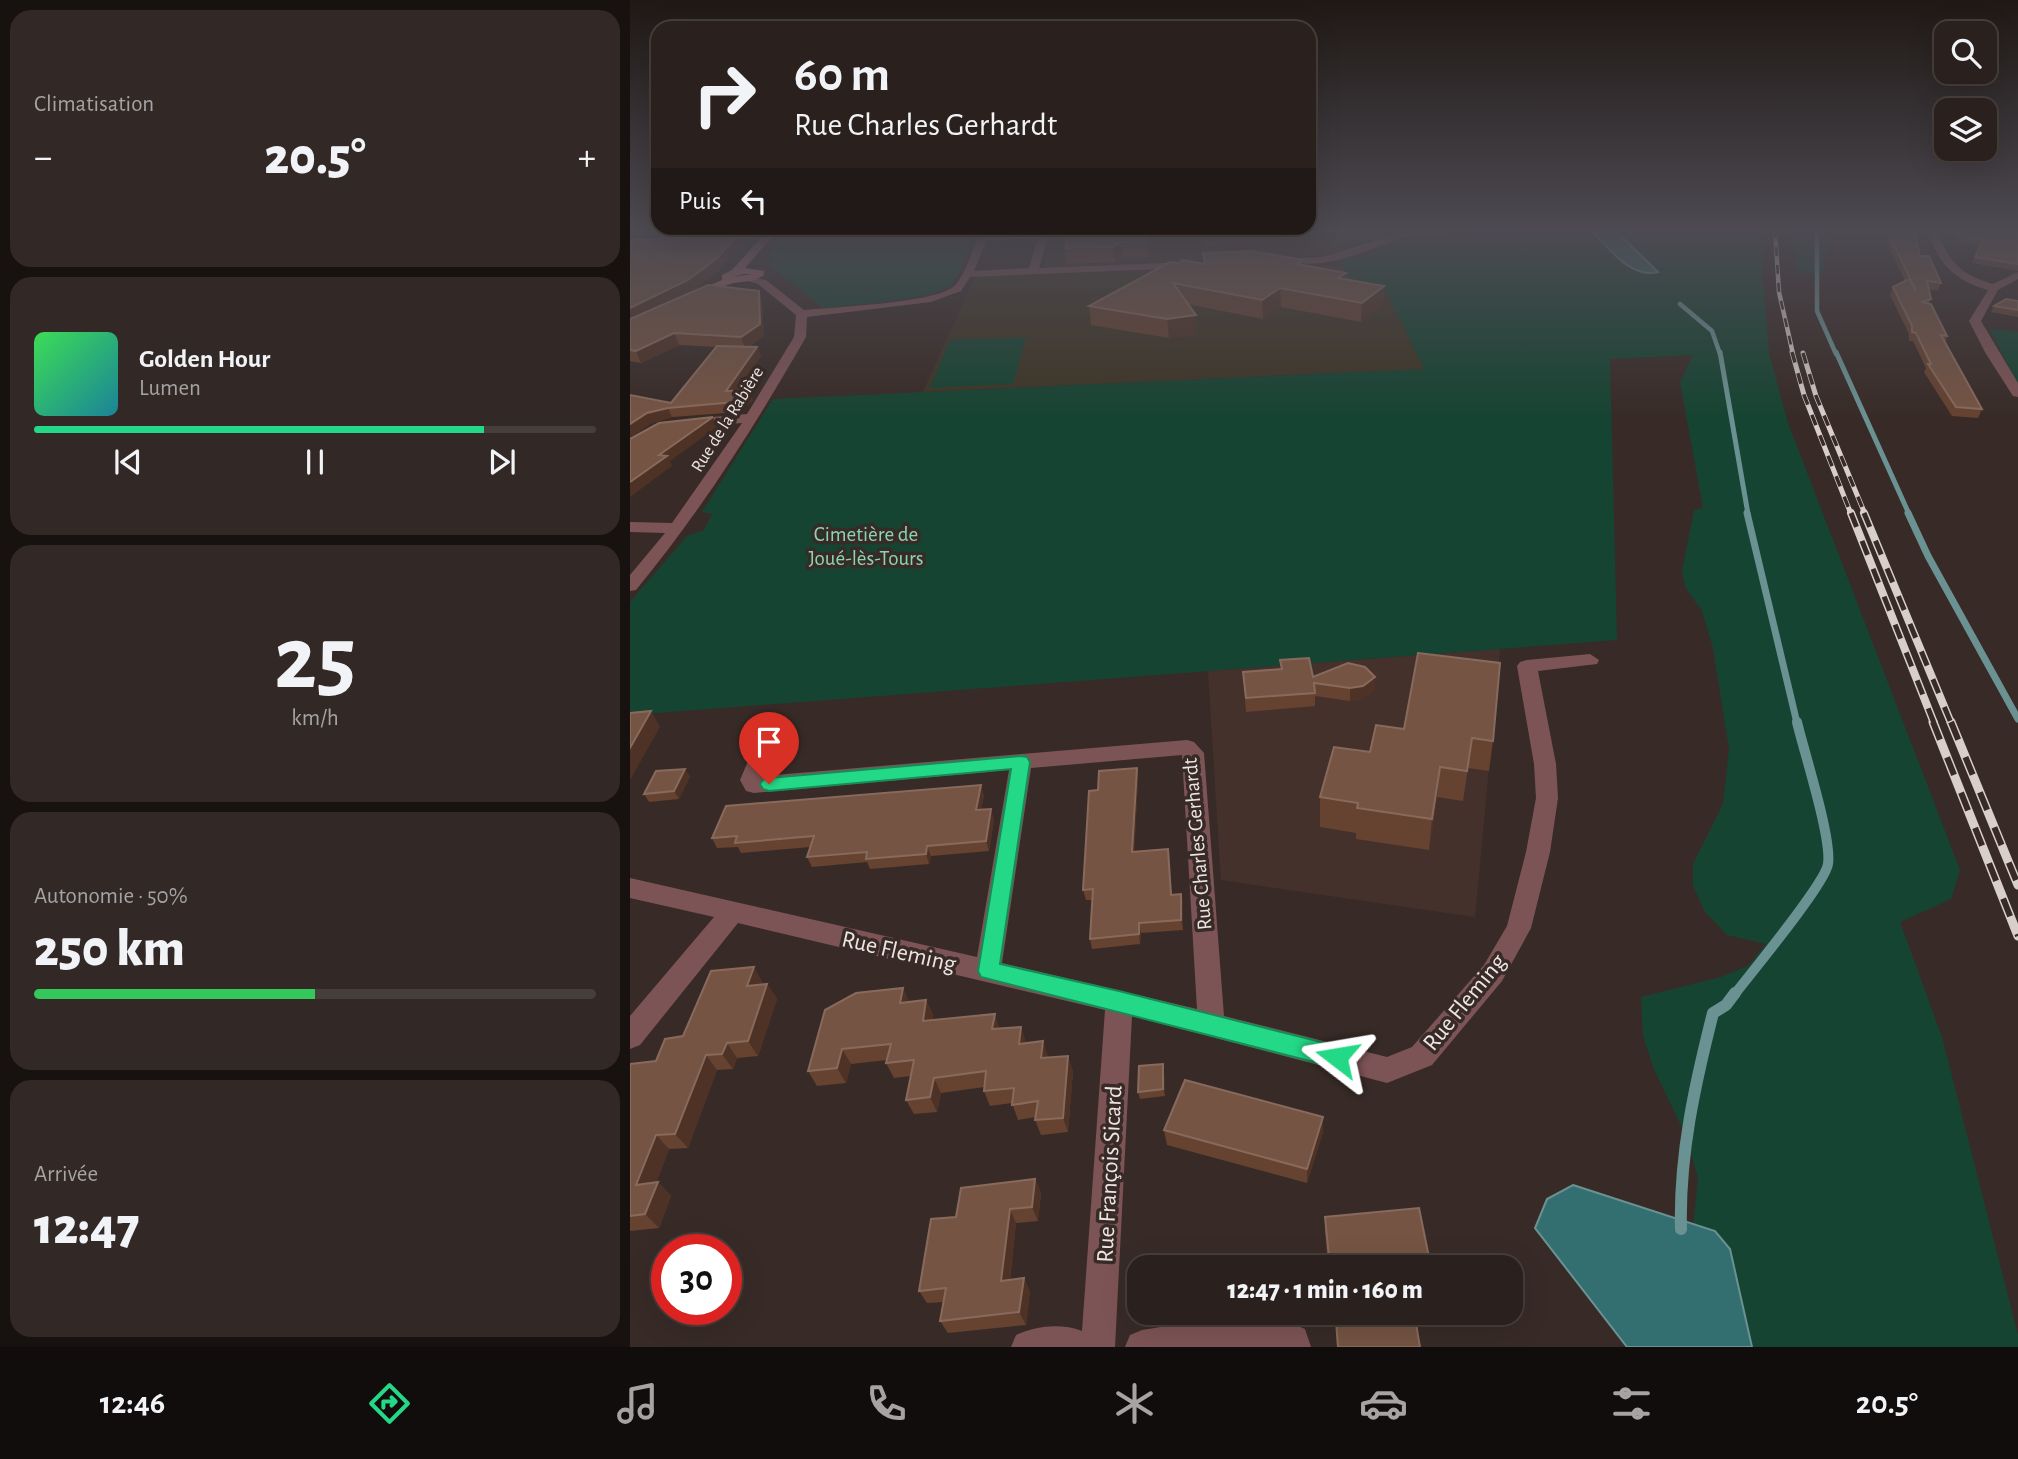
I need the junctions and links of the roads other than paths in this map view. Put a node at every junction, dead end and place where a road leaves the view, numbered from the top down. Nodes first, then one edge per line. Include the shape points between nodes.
1 (701, 292) edge
2 (774, 292) edge
3 (950, 292) edge
4 (1989, 292) edge
5 (1996, 292) edge
6 (1993, 294) junction
7 (687, 299) edge
8 (802, 314) junction
9 (2018, 393) edge
10 (751, 418) junction
11 (673, 424) edge
12 (630, 527) edge
13 (677, 528) junction
14 (630, 586) edge
15 (1590, 660) dead end
16 (768, 738) dead end
17 (1021, 762) junction
18 (630, 888) edge
19 (732, 913) junction
20 (988, 971) junction
21 (1119, 1001) junction
22 (1211, 1025) junction
23 (630, 1036) edge
24 (1028, 1347) edge
25 (1079, 1347) edge
26 (1098, 1347) edge
27 (1142, 1347) edge
28 (1294, 1347) edge

1 - 7 main road
2 - 8 street
3 - 8 street via 931,299
4 - 6 street
5 - 6 street
6 - 9 street via 1975,321
8 - 10 street, Rue de la Rabière via 800,337
10 - 11 street
10 - 13 street, Rue de la Rabière
12 - 13 street
13 - 14 street, Rue de la Rabière
15 - 22 street, Rue Fleming via 1527,666 1547,797 1519,928 1493,973 1422,1056 1387,1070
16 - 17 street, Rue Charles Gerhardt via 751,780 754,785
17 - 20 street
17 - 22 street, Rue Charles Gerhardt via 1187,747 1193,752
18 - 19 street, Rue Fleming
19 - 20 street, Rue Fleming
19 - 23 street
20 - 21 street, Rue Fleming
21 - 22 street, Rue Fleming
21 - 26 street, Rue François Sicard
24 - 25 street via 1065,1342
27 - 28 street via 1248,1331 1272,1332 1293,1341

